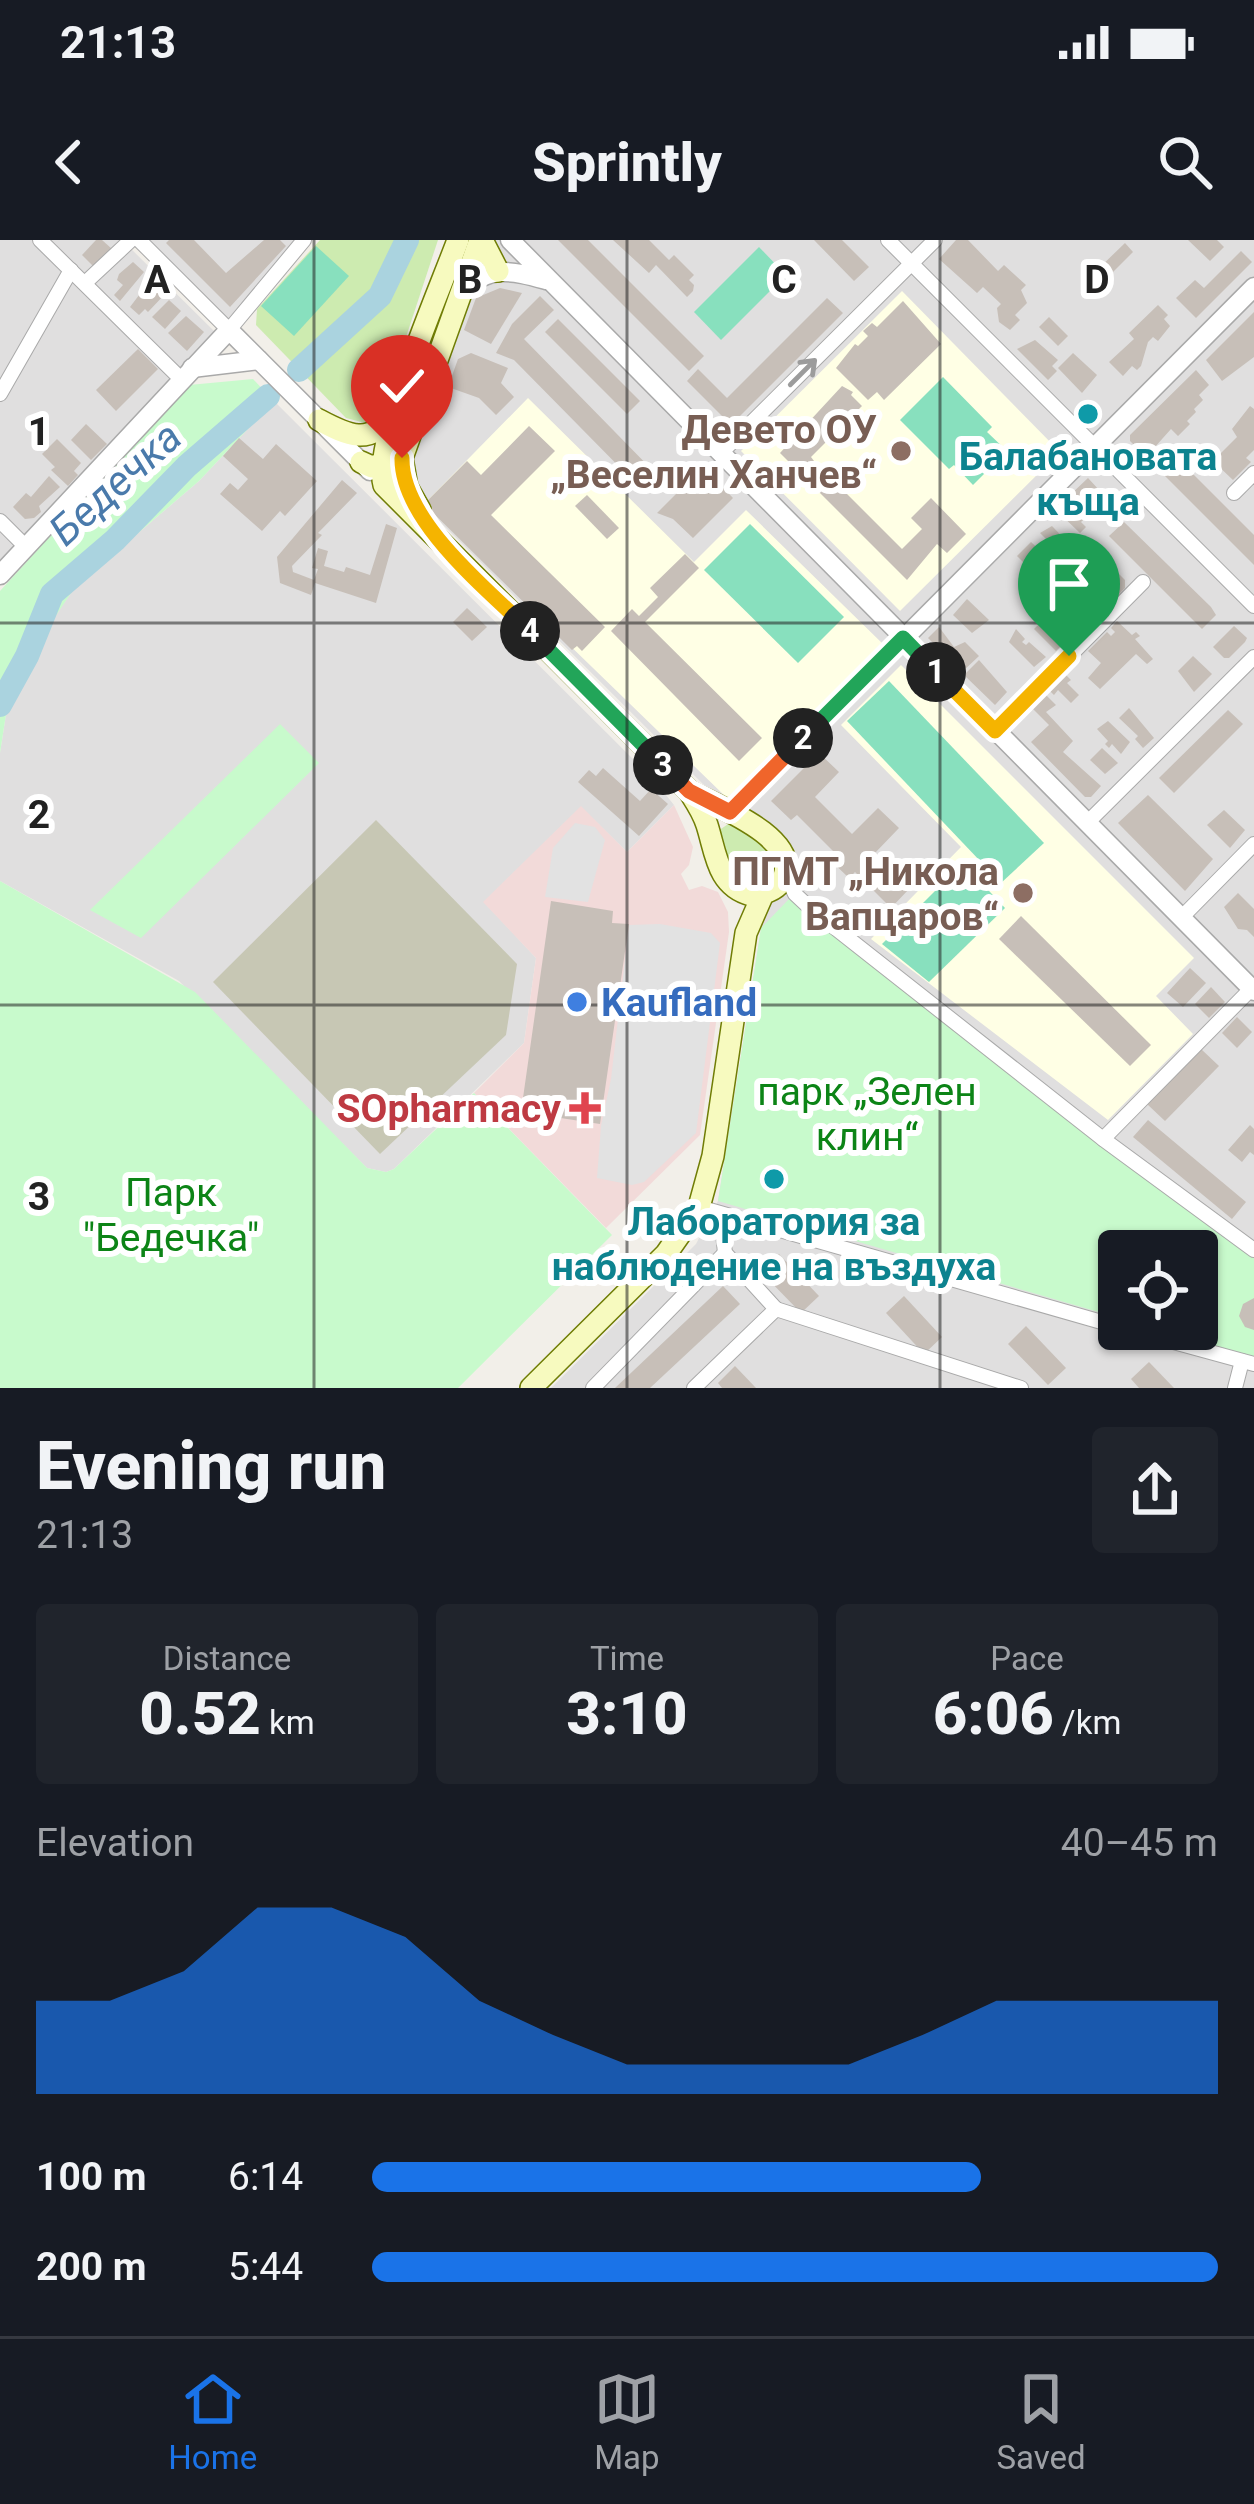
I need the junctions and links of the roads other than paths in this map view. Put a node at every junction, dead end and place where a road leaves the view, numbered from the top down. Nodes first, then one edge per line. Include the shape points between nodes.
1 (40, 240) edge
2 (138, 240) edge
3 (304, 240) edge
4 (510, 240) edge
5 (888, 240) edge
6 (935, 240) edge
7 (476, 241) edge
8 (911, 263) junction
9 (71, 270) junction
10 (499, 271) junction
11 (546, 280) junction
12 (85, 283) junction
13 (1254, 287) edge
14 (450, 292) junction
15 (229, 330) junction
16 (262, 363) junction
17 (186, 374) junction
18 (2, 386) edge
19 (399, 404) junction
20 (319, 420) junction
21 (1094, 446) junction
22 (404, 452) junction
23 (720, 454) junction
24 (375, 470) junction
25 (1254, 472) edge
26 (1234, 493) dead end
27 (0, 521) edge
28 (26, 548) junction
29 (448, 550) junction
30 (0, 575) edge
31 (1143, 582) dead end
32 (1254, 606) edge
33 (903, 638) junction
34 (1254, 657) edge
35 (995, 731) junction
36 (760, 781) junction
37 (689, 791) junction
38 (728, 812) junction
39 (1087, 824) junction
40 (757, 827) junction
41 (710, 832) junction
42 (1254, 844) edge
43 (785, 873) junction
44 (734, 887) junction
45 (765, 893) junction
46 (811, 909) junction
47 (1181, 918) junction
48 (746, 933) junction
49 (1253, 990) edge
50 (1103, 1139) junction
51 (710, 1211) junction
52 (1254, 1250) edge
53 (724, 1253) junction
54 (776, 1309) junction
55 (1098, 1321) edge
56 (1202, 1350) edge
57 (1248, 1363) edge
58 (531, 1388) edge
59 (592, 1388) edge
60 (694, 1388) edge
61 (1021, 1388) edge
62 (1235, 1388) edge

1 - 9 street
2 - 12 street
2 - 15 street
3 - 15 street
4 - 11 street
5 - 8 street
6 - 8 street
7 - 10 main road
7 - 14 main road
8 - 21 street
23 -> 8 street
9 - 12 street
9 - 18 street
10 - 11 street
10 - 14 street
11 - 23 street
12 - 17 street
13 - 21 street
14 - 19 main road
14 - 22 main road
15 - 16 street
15 - 17 street
16 - 17 street
16 - 20 street
17 - 28 street
19 - 20 main road via 363,437
19 - 24 main road
20 - 24 street
21 - 32 street
21 - 33 street
22 - 24 main road
22 - 29 main road via 410,494
23 - 33 street
24 - 29 main road
25 - 26 street
27 - 28 street
28 - 30 street
29 - 37 main road
31 - 35 street
33 - 35 street
33 - 36 street
34 - 39 street
35 - 39 street
36 - 38 street
36 - 40 street via 752,806
37 - 38 main road
37 - 41 main road
38 - 40 main road
38 - 41 main road
39 - 47 street
40 - 43 main road via 778,848
41 - 44 main road via 713,856
42 - 47 street
43 - 45 main road
43 - 46 street
44 - 45 main road
44 - 48 main road
45 - 46 street
45 - 48 main road
46 - 50 street
47 - 49 street
48 - 51 main road
49 - 50 street
50 - 52 street
51 - 53 street
51 - 55 street
51 - 58 main road
53 - 54 street
53 - 59 street
54 - 60 street
54 - 61 street
56 - 57 street
57 - 62 street

